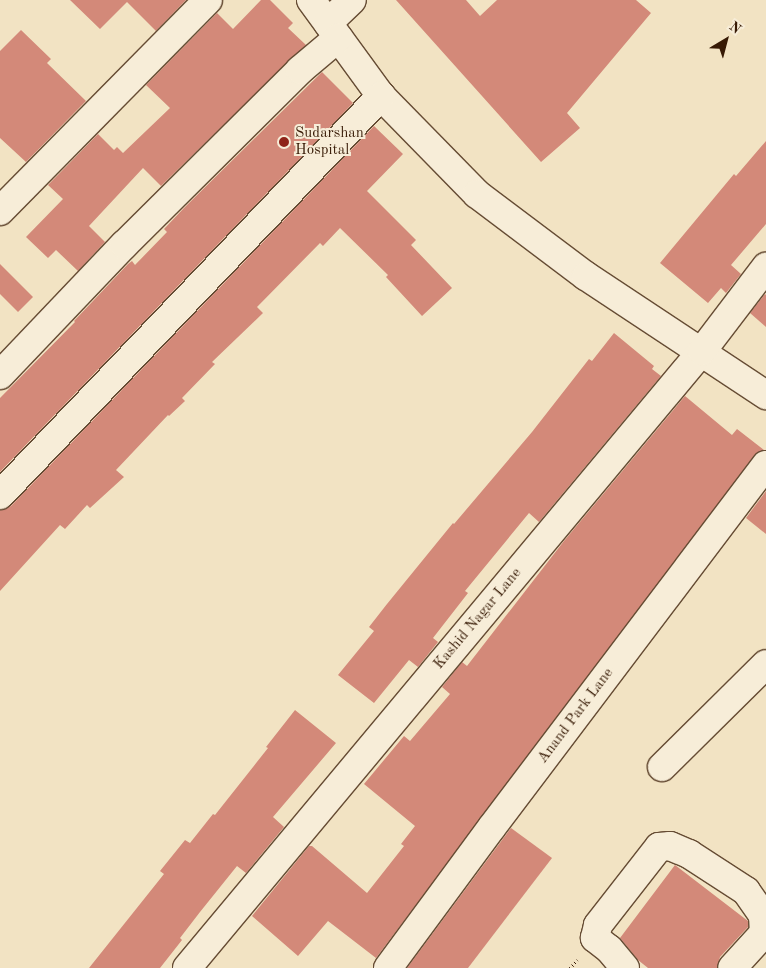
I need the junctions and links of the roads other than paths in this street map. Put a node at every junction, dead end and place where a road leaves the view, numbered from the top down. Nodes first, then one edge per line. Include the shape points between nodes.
1 (208, 0) edge
2 (310, 0) edge
3 (352, 0) edge
4 (333, 30) junction
5 (381, 96) junction
6 (0, 211) edge
7 (766, 267) edge
8 (702, 352) junction
9 (0, 375) edge
10 (766, 395) edge
11 (766, 465) edge
12 (0, 495) edge
13 (766, 664) edge
14 (662, 767) dead end
15 (187, 968) edge
16 (388, 968) edge
17 (625, 968) edge
18 (732, 968) edge

1 - 6 street
2 - 4 street
3 - 4 street
4 - 5 street
4 - 9 street via 300,70 131,238
5 - 8 street via 477,194 586,276
5 - 12 street
7 - 8 street, Kashid Nagar Lane
8 - 10 street
8 - 15 street, Kashid Nagar Lane
11 - 16 street, Anand Park Lane
13 - 14 street
17 - 18 street via 609,949 594,938 598,925 659,847 670,846 689,854 746,891 763,915 764,933

